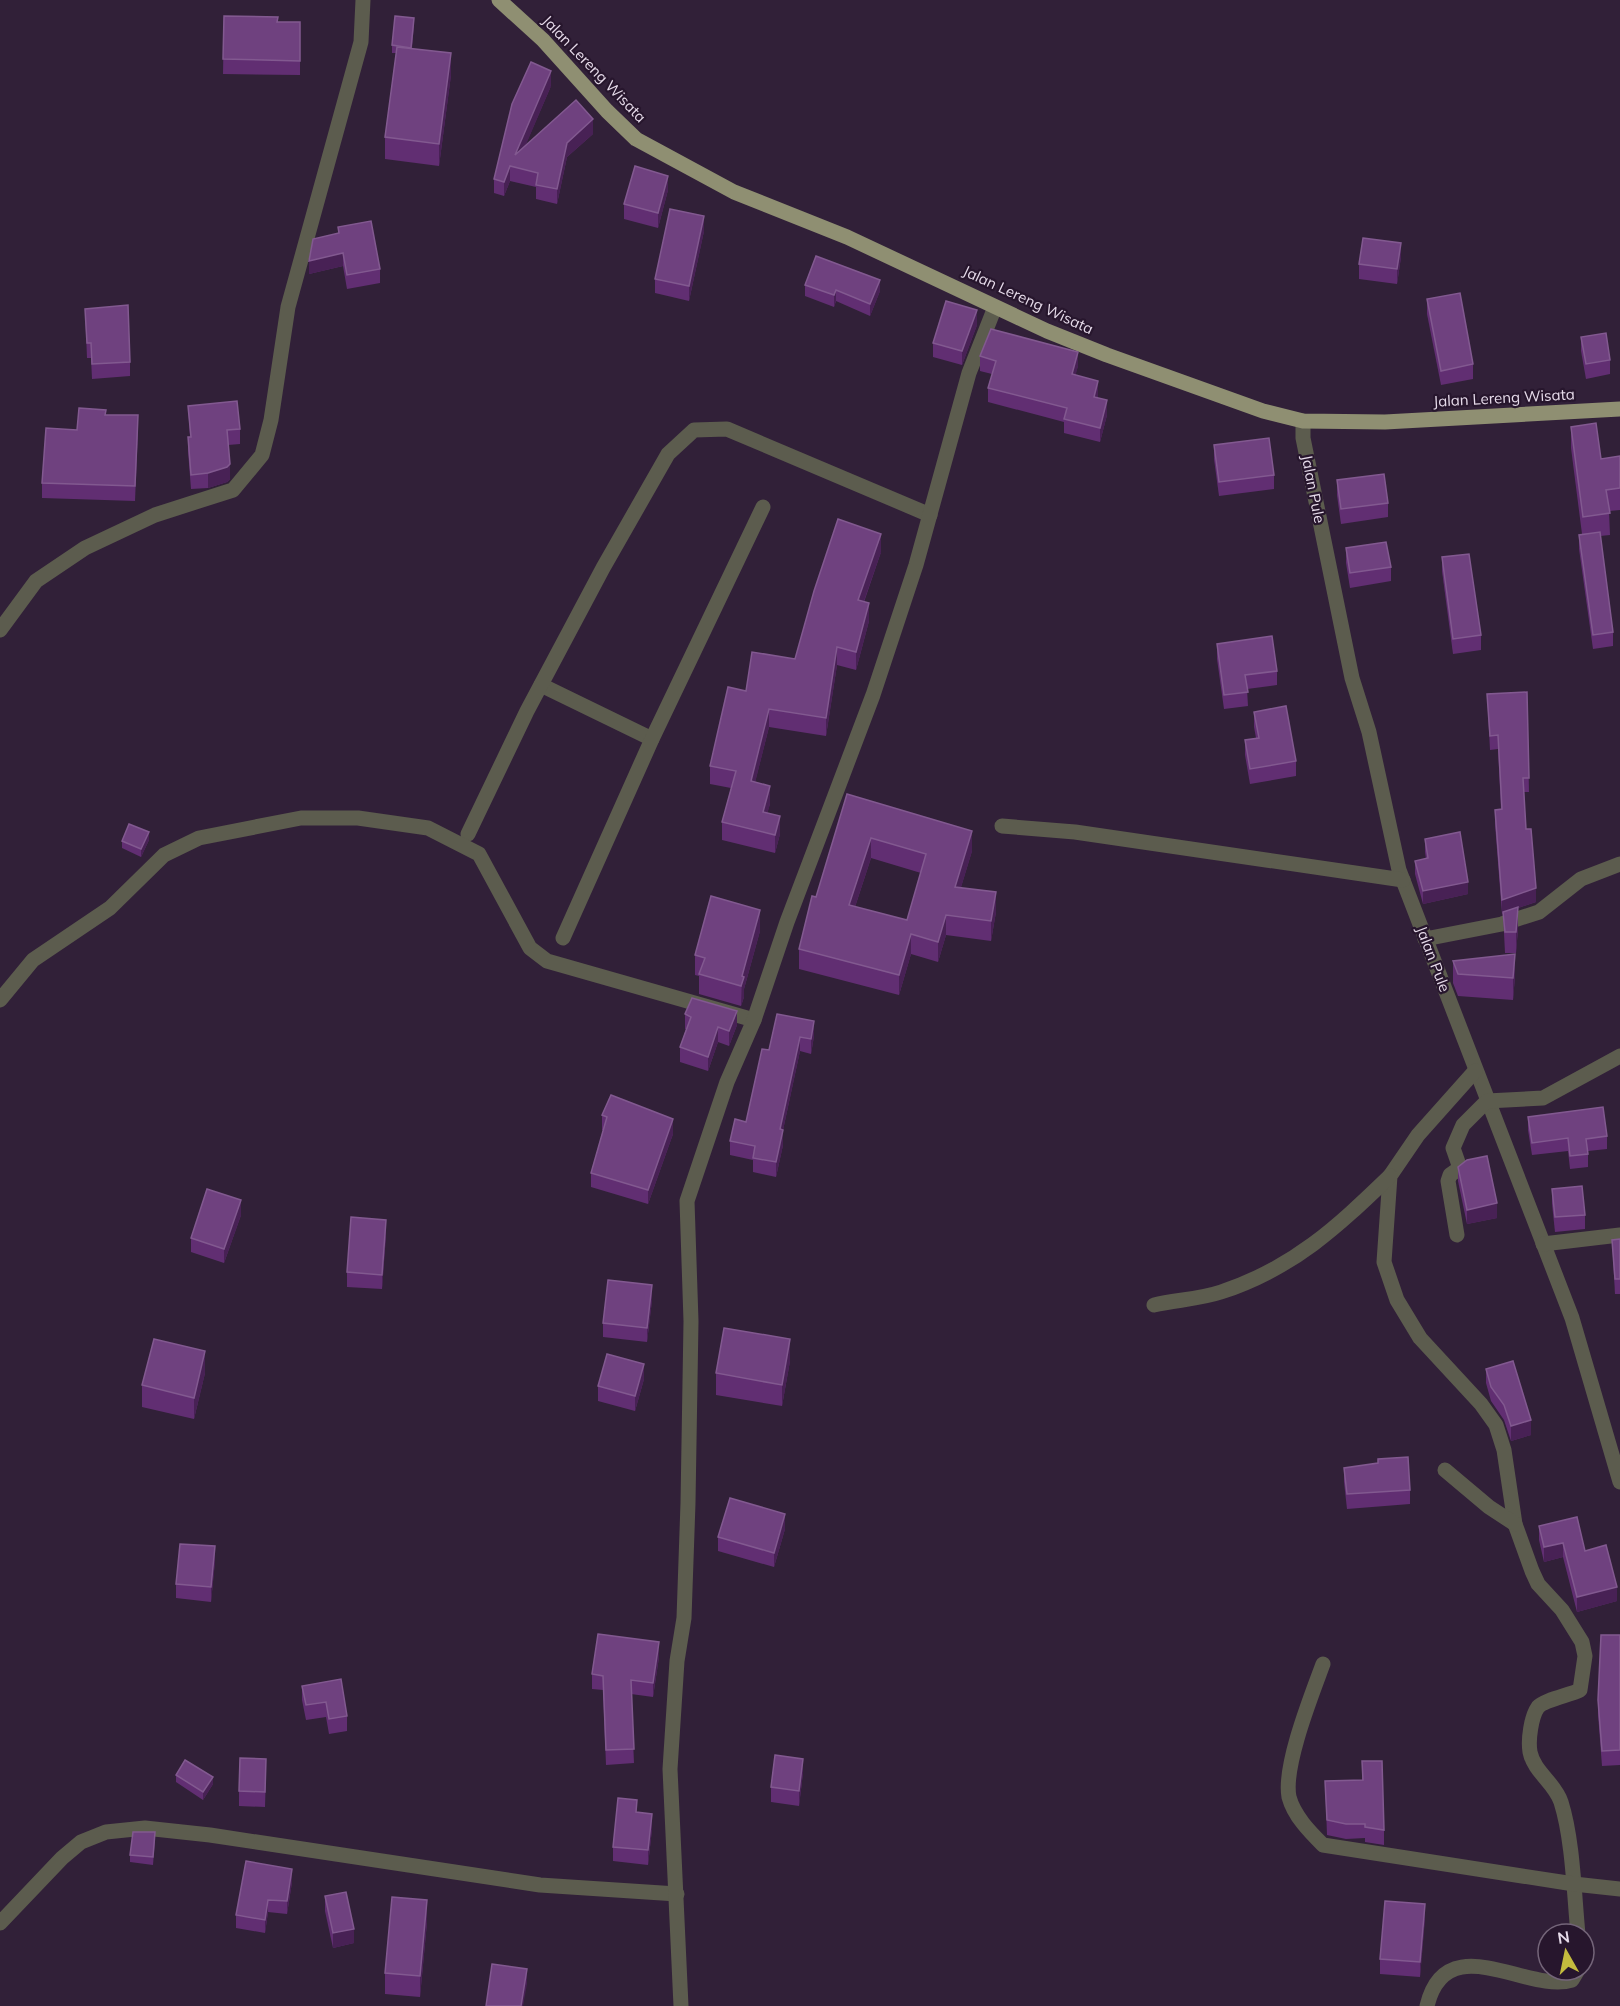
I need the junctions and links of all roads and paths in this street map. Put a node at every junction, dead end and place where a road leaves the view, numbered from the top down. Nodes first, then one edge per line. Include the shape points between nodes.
1 (363, 0) edge
2 (499, 0) edge
3 (995, 307) junction
4 (1620, 409) edge
5 (1303, 421) junction
6 (763, 507) dead end
7 (930, 515) junction
8 (0, 630) edge
9 (541, 684) junction
10 (652, 739) junction
11 (1002, 826) dead end
12 (468, 834) dead end
13 (1620, 864) edge
14 (1403, 880) junction
15 (563, 938) dead end
16 (1425, 939) junction
17 (0, 1000) edge
18 (754, 1020) junction
19 (1620, 1056) edge
20 (1475, 1071) junction
21 (1487, 1101) junction
22 (1390, 1176) junction
23 (1457, 1235) dead end
24 (1620, 1235) edge
25 (1544, 1244) junction
26 (1154, 1305) dead end
27 (1445, 1470) dead end
28 (1620, 1482) edge
29 (1515, 1524) junction
30 (1323, 1664) dead end
31 (1574, 1884) junction
32 (1620, 1889) edge
33 (678, 1894) junction
34 (1577, 1922) edge
35 (0, 1923) edge
36 (1536, 1979) edge
37 (681, 2006) edge
38 (1427, 2006) edge

1 - 8 street via 361,42 288,307 262,455 233,489 155,515 85,548 36,581
2 - 3 main road, Jalan Lereng Wisata via 543,39 636,139 734,192 847,237
3 - 5 main road, Jalan Lereng Wisata via 1107,355 1263,411
3 - 7 street via 969,372
4 - 5 main road, Jalan Lereng Wisata via 1385,422
5 - 14 street, Jalan Pule via 1323,546
6 - 10 street
7 - 9 street via 727,429 694,430 668,454
7 - 18 street via 873,695
9 - 10 street
9 - 12 street
10 - 15 street
11 - 14 street via 1076,832
13 - 16 street via 1581,879 1539,912 1502,924
14 - 16 street, Jalan Pule
16 - 20 street, Jalan Pule
17 - 18 street via 33,960 110,908 164,855 199,838 246,827 301,818 358,818 428,828 479,854 530,948 547,961
18 - 33 street via 687,1202 691,1321 688,1503 684,1618 677,1661 670,1769
19 - 21 street via 1543,1098
20 - 21 street, Jalan Pule
20 - 22 street via 1418,1135
21 - 23 street via 1463,1125 1454,1148 1460,1168 1448,1181
21 - 25 street, Jalan Pule
22 - 26 street via 1325,1237 1283,1265 1220,1292
22 - 29 street via 1384,1262 1397,1300 1420,1338 1496,1425 1504,1450
24 - 25 street
25 - 28 street, Jalan Pule via 1572,1318
27 - 29 street
29 - 31 street via 1538,1584 1580,1635 1584,1649 1580,1690 1537,1708 1529,1739 1534,1765 1560,1799
30 - 31 street via 1302,1724 1288,1782 1294,1810 1323,1845
31 - 32 street
31 - 34 street
33 - 35 street via 540,1885 145,1828 106,1832 81,1842
33 - 37 street
36 - 38 street via 1476,1965 1452,1972 1437,1982

